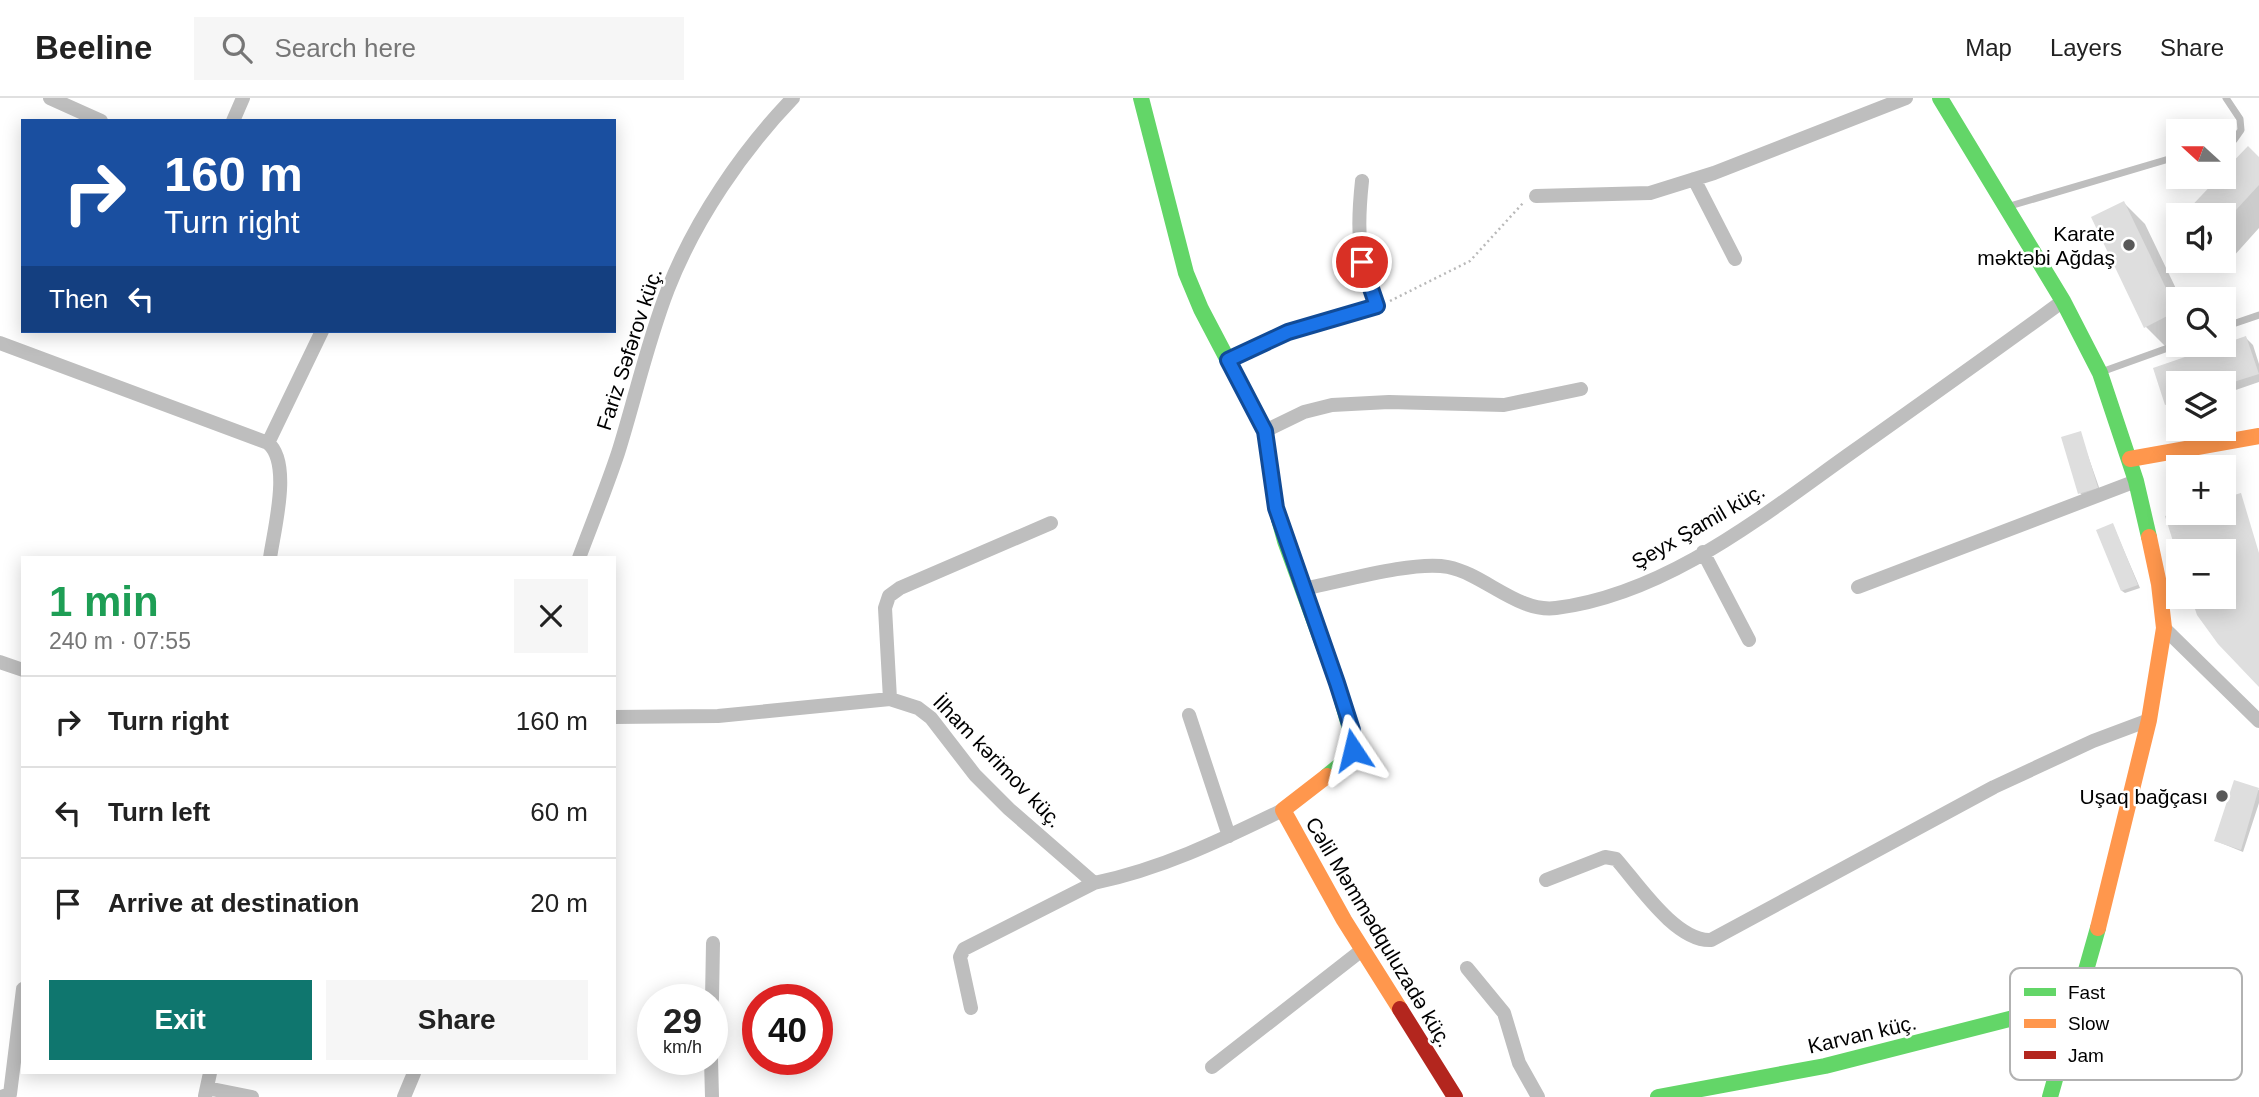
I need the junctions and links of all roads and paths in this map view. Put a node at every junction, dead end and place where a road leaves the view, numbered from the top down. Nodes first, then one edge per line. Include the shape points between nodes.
1 (50, 98) edge
2 (243, 98) edge
3 (1141, 98) edge
4 (1906, 98) edge
5 (1940, 98) edge
6 (2226, 98) edge
7 (785, 100) edge
8 (97, 119) edge
9 (234, 119) edge
10 (2236, 137) edge
11 (2166, 160) edge
12 (1694, 179) junction
13 (1362, 181) dead end
14 (1536, 196) joint
15 (2006, 207) junction
16 (1735, 259) dead end
17 (2063, 301) junction
18 (1377, 306) junction
19 (2259, 315) edge
20 (2236, 323) edge
21 (321, 333) edge
22 (0, 343) edge
23 (2166, 349) edge
24 (1228, 360) junction
25 (2100, 373) junction
26 (1581, 389) dead end
27 (1265, 431) junction
28 (2259, 436) edge
29 (268, 443) junction
30 (2130, 459) junction
31 (2136, 481) junction
32 (1051, 523) dead end
33 (1703, 552) junction
34 (270, 556) edge
35 (580, 556) edge
36 (1858, 587) dead end
37 (1303, 589) junction
38 (2164, 628) junction
39 (1749, 640) dead end
40 (0, 662) edge
41 (21, 669) edge
42 (890, 699) junction
43 (1189, 715) dead end
44 (616, 717) edge
45 (2149, 720) junction
46 (2259, 721) edge
47 (1283, 810) junction
48 (1228, 836) junction
49 (1546, 880) dead end
50 (1094, 883) junction
51 (713, 943) dead end
52 (1362, 950) junction
53 (1467, 968) dead end
54 (2086, 968) edge
55 (712, 984) edge
56 (21, 1005) edge
57 (971, 1009) dead end
58 (2010, 1019) edge
59 (1212, 1067) dead end
60 (209, 1074) edge
61 (414, 1074) edge
62 (711, 1075) edge
63 (2055, 1080) edge
64 (206, 1093) edge
65 (10, 1096) edge
66 (252, 1097) edge
67 (404, 1097) edge
68 (712, 1097) edge
69 (1455, 1097) edge
70 (1538, 1097) edge
71 (1658, 1097) edge
72 (2050, 1097) edge

1 - 8 street
2 - 9 street
3 - 24 street, Cəlil Məmmədquluzadə küç. via 1186,273
4 - 12 street
5 - 15 street
6 - 10 lane via 2240,119
7 - 35 street, Fariz Səfərov küç. via 734,171 668,287 618,452
11 - 15 lane
12 - 14 street via 1650,193
12 - 16 street
13 - 18 street via 1356,229
14 - 18 path via 1525,201 1470,261
15 - 17 street
17 - 25 street
17 - 33 street, Şeyx Şamil küç. via 1754,522
18 - 24 street via 1288,332
19 - 20 lane
21 - 29 street
22 - 29 street
23 - 25 lane
24 - 27 street, Cəlil Məmmədquluzadə küç.
25 - 30 street
26 - 27 street via 1504,405 1332,405 1304,412
27 - 37 street, Cəlil Məmmədquluzadə küç. via 1276,508
28 - 30 street
29 - 34 street via 276,450 281,471
30 - 31 street
31 - 36 street
31 - 38 street
32 - 42 street via 889,596 885,608
33 - 37 street, Şeyx Şamil küç. via 1633,588 1553,609 1523,601 1446,566
33 - 39 street
37 - 47 street, Cəlil Məmmədquluzadə küç. via 1354,743 1344,762
38 - 45 street
38 - 46 street
40 - 41 street
42 - 44 street, İlham kərimov küç. via 718,716
42 - 50 street, İlham kərimov küç. via 918,708 931,718 992,792
43 - 48 street
45 - 49 street via 1994,787 1711,940 1698,941 1682,933 1616,859 1605,857
45 - 54 street
47 - 48 street
47 - 52 street, Cəlil Məmmədquluzadə küç.
48 - 50 street via 1139,874
50 - 57 street via 964,949 960,957
51 - 55 street
52 - 59 street
52 - 69 street, Cəlil Məmmədquluzadə küç.
53 - 70 street via 1504,1013 1519,1063
56 - 65 street
58 - 71 street, Karvan küç. via 1825,1066
60 - 64 street
61 - 67 street
62 - 68 street
63 - 72 street
64 - 66 street

